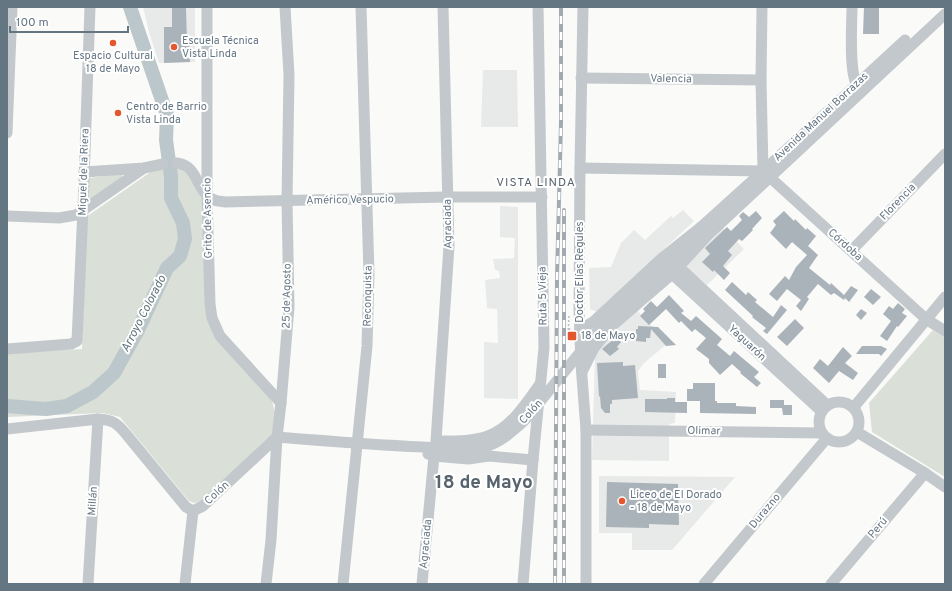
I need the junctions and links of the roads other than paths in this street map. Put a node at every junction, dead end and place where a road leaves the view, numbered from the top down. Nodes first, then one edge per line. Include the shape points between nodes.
1 (12, 7) edge
2 (90, 7) edge
3 (207, 7) edge
4 (285, 7) edge
5 (361, 7) edge
6 (443, 7) edge
7 (538, 7) edge
8 (583, 7) edge
9 (762, 7) edge
10 (852, 7) edge
11 (941, 7) edge
12 (945, 14) edge
13 (9, 45) edge
14 (582, 78) junction
15 (761, 80) junction
16 (859, 88) junction
17 (7, 133) edge
18 (945, 154) edge
19 (176, 163) dead end
20 (163, 164) dead end
21 (144, 168) junction
22 (580, 168) junction
23 (84, 172) junction
24 (766, 174) junction
25 (207, 196) junction
26 (447, 197) junction
27 (542, 197) junction
28 (366, 199) junction
29 (287, 201) junction
30 (84, 210) junction
31 (7, 216) edge
32 (705, 231) junction
33 (852, 250) junction
34 (676, 270) junction
35 (945, 297) edge
36 (926, 319) junction
37 (945, 331) edge
38 (580, 334) junction
39 (7, 349) edge
40 (581, 368) junction
41 (558, 381) joint
42 (540, 387) junction
43 (281, 403) junction
44 (854, 407) junction
45 (824, 408) junction
46 (98, 419) junction
47 (7, 429) edge
48 (586, 430) junction
49 (857, 432) junction
50 (824, 435) junction
51 (277, 437) junction
52 (436, 441) junction
53 (356, 443) junction
54 (406, 446) junction
55 (434, 456) junction
56 (533, 460) junction
57 (925, 472) junction
58 (945, 487) edge
59 (193, 511) junction
60 (88, 584) edge
61 (185, 584) edge
62 (266, 584) edge
63 (343, 584) edge
64 (422, 584) edge
65 (523, 584) edge
66 (586, 584) edge
67 (704, 584) edge
68 (831, 584) edge

1 - 13 street
2 - 23 street, Miguel de la Riera
3 - 25 street, Grito de Asencio
4 - 29 street, 25 de Agosto via 289,75
5 - 28 street, Reconquista
6 - 26 street, Agraciada
7 - 27 street, Ruta 5 Vieja
8 - 14 street, Doctor Elías Regules
9 - 15 street
10 - 16 street via 852,58
11 - 16 street, Avenida Manuel Borrazas
12 - 16 street, Avenida Manuel Borrazas
13 - 17 street
14 - 15 street, Valencia
14 - 22 street, Doctor Elías Regules
15 - 24 street
16 - 24 street, Avenida Manuel Borrazas
18 - 33 street, Florencia
19 - 25 street via 189,167
20 - 21 street
21 - 23 street
21 - 30 street
22 - 24 street
22 - 38 street, Doctor Elías Regules
23 - 30 street, Miguel de la Riera
24 - 32 street, Avenida Manuel Borrazas
24 - 33 street, Córdoba
25 - 29 street, Américo Vespucio via 225,202
25 - 43 street, Grito de Asencio via 212,318 220,336
26 - 27 street, Américo Vespucio
26 - 28 street, Américo Vespucio
26 - 52 street, Agraciada via 448,246
27 - 42 street, Ruta 5 Vieja via 544,348
28 - 29 street, Américo Vespucio
28 - 53 street, Reconquista via 369,274 367,346
29 - 43 street, 25 de Agosto via 289,307
30 - 31 street via 76,215 59,218
30 - 39 street, Miguel de la Riera via 77,341 71,344
32 - 34 street, Avenida Manuel Borrazas
32 - 38 street, Avenida Manuel Borrazas via 662,258
32 - 41 street, Avenida Manuel Borrazas via 600,328
33 - 36 street, Córdoba
34 - 40 street, Avenida Manuel Borrazas via 613,325
34 - 45 street, Yaguarón
35 - 36 street
36 - 37 street, Córdoba
36 - 44 street
38 - 40 street, Doctor Elías Regules
40 - 48 street, Doctor Elías Regules
41 - 54 street, Colón via 525,420 486,447 470,449
42 - 52 street, Colón via 512,419 490,435
42 - 56 street, Ruta 5 Vieja
43 - 51 street, 25 de Agosto
44 - 45 street via 846,402 836,401
44 - 49 street via 860,423
45 - 50 street via 819,418 819,426
46 - 47 street, Colón
46 - 59 street, Colón via 119,425 186,507
46 - 60 street, Millán
48 - 50 street, Olimar
48 - 66 street, Doctor Elías Regules
49 - 50 street via 846,441 840,442
49 - 57 street
50 - 67 street, Durazno
51 - 53 street, Colón
51 - 59 street, Colón via 203,506
51 - 62 street, 25 de Agosto
52 - 54 street, Colón
53 - 54 street, Colón
53 - 63 street, Reconquista
54 - 55 street, Colón
55 - 56 street, Colón via 468,459 489,456
55 - 64 street, Agraciada
56 - 65 street, Ruta 5 Vieja
57 - 58 street
57 - 68 street, Perú
59 - 61 street

